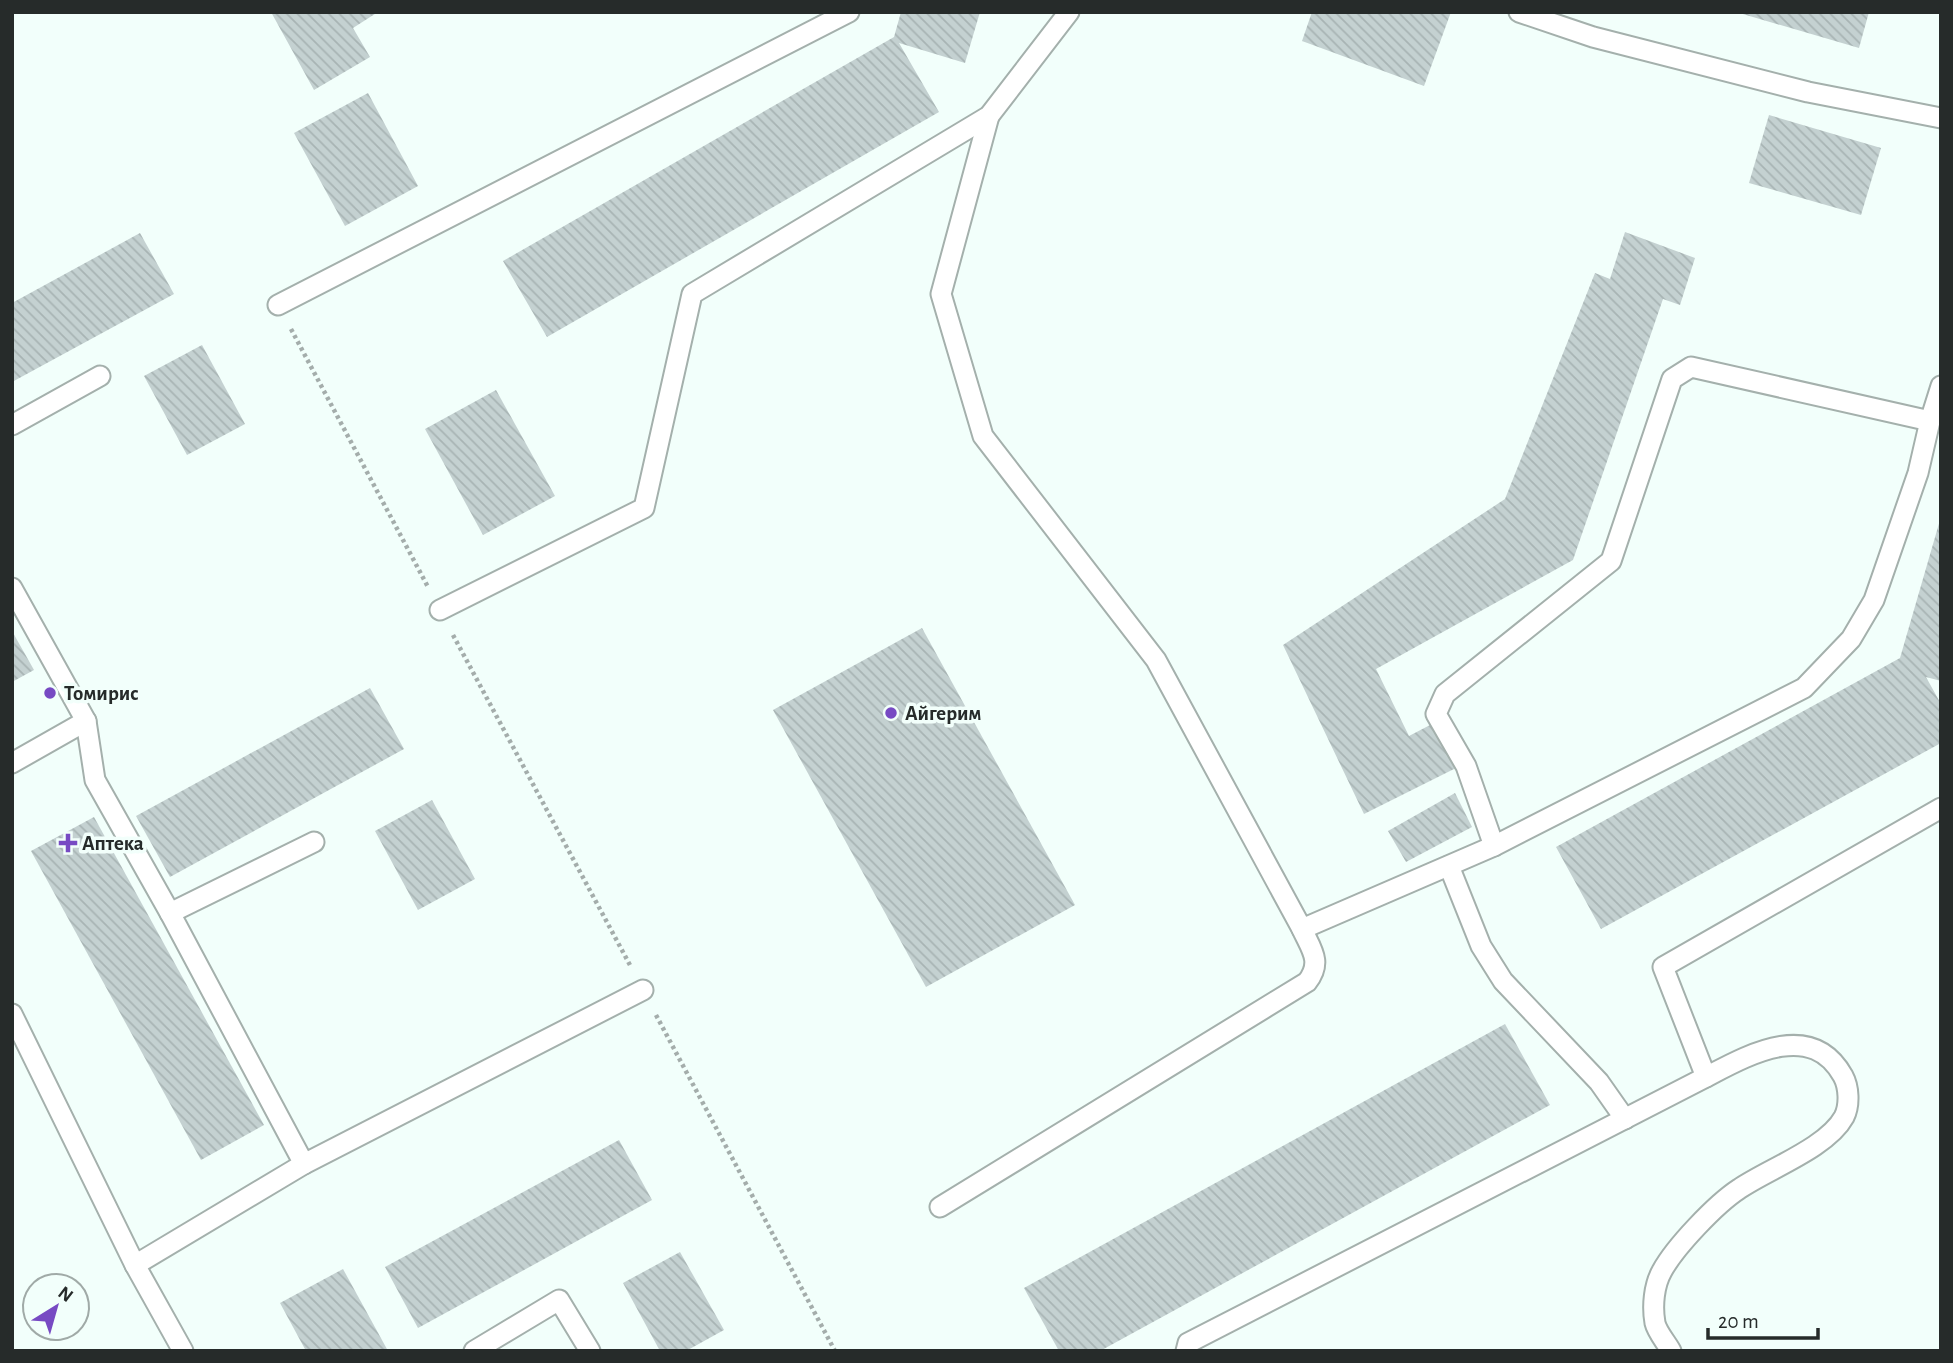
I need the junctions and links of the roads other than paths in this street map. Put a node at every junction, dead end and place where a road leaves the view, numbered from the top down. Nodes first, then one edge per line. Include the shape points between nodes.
1 (849, 12) edge
2 (1069, 12) edge
3 (1519, 12) edge
4 (989, 116) junction
5 (1941, 118) edge
6 (278, 305) road end
7 (100, 376) dead end
8 (1941, 386) edge
9 (1930, 421) junction
10 (12, 425) edge
11 (12, 588) edge
12 (440, 610) road end
13 (86, 721) junction
14 (12, 763) edge
15 (1941, 808) edge
16 (314, 842) dead end
17 (1494, 846) junction
18 (1449, 866) junction
19 (170, 914) junction
20 (1302, 929) junction
21 (643, 989) road end
22 (12, 1014) edge
23 (1706, 1077) junction
24 (1625, 1119) junction
25 (304, 1164) junction
26 (940, 1207) dead end
27 (135, 1265) junction
28 (183, 1351) edge
29 (474, 1351) edge
30 (590, 1351) edge
31 (1186, 1351) edge
32 (1671, 1351) edge

1 - 6 lane
2 - 4 lane
3 - 5 lane via 1593,37 1808,92
4 - 12 lane via 692,294 644,508
4 - 20 lane via 942,294 982,436 1156,660
7 - 10 lane
8 - 9 lane
9 - 17 lane via 1918,473 1874,600 1851,639 1804,688
9 - 17 lane via 1691,367 1672,379 1611,561 1445,694 1436,714 1466,766
11 - 13 lane
13 - 14 lane
13 - 19 lane via 95,780
15 - 23 lane via 1663,967
16 - 19 lane
17 - 18 lane
18 - 20 lane
18 - 24 lane via 1481,946 1503,981 1599,1082
19 - 25 lane
20 - 26 lane via 1316,963 1307,982
21 - 25 lane
22 - 27 lane
23 - 24 lane
23 - 32 lane via 1770,1047 1796,1044 1834,1063 1844,1078 1849,1100 1844,1116 1827,1137 1738,1189 1674,1253 1654,1291 1655,1324
24 - 31 lane via 1188,1343
25 - 27 lane
27 - 28 lane
29 - 30 lane via 559,1300

